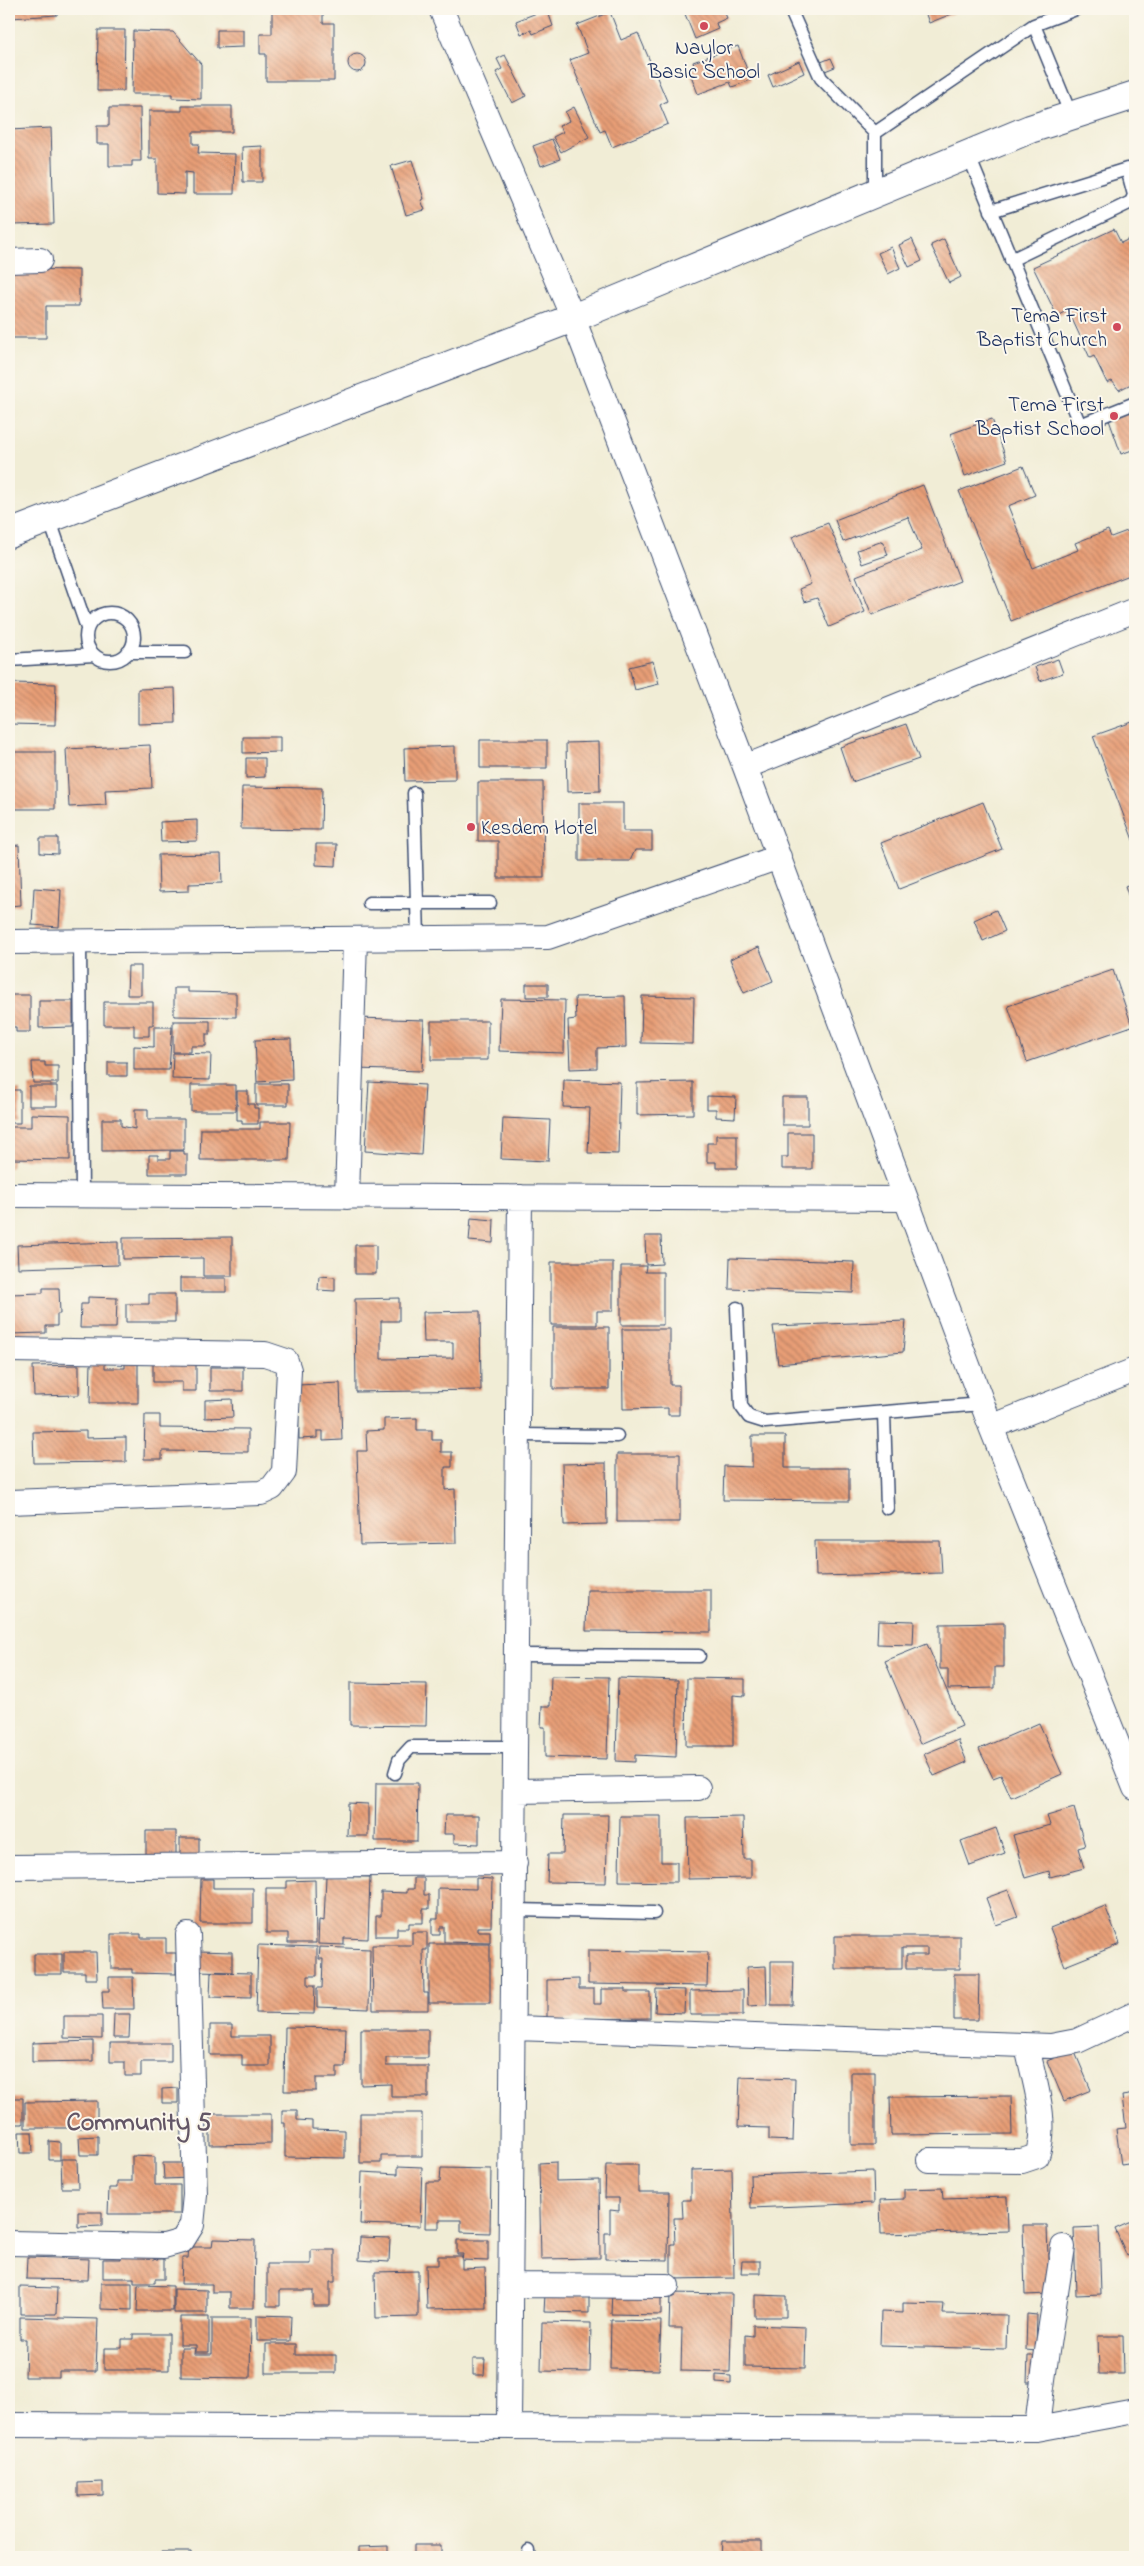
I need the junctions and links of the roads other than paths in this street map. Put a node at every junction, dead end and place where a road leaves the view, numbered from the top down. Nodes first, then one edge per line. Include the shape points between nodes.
1 (441, 9) edge
2 (790, 9) edge
3 (1076, 9) edge
4 (1034, 25) junction
5 (1135, 77) edge
6 (1135, 95) edge
7 (1068, 108) junction
8 (1030, 129) junction
9 (875, 133) junction
10 (968, 154) junction
11 (1131, 168) edge
12 (875, 192) junction
13 (991, 211) junction
14 (40, 260) dead end
15 (1011, 260) junction
16 (9, 261) edge
17 (573, 318) junction
18 (1135, 403) edge
19 (49, 518) junction
20 (9, 534) edge
21 (1135, 610) edge
22 (87, 628) junction
23 (128, 652) junction
24 (185, 652) dead end
25 (94, 655) junction
26 (9, 660) edge
27 (745, 767) junction
28 (414, 793) dead end
29 (779, 857) junction
30 (369, 903) dead end
31 (417, 903) junction
32 (490, 903) dead end
33 (418, 938) junction
34 (355, 939) junction
35 (9, 942) edge
36 (80, 942) junction
37 (9, 1195) edge
38 (82, 1195) junction
39 (347, 1197) junction
40 (520, 1197) junction
41 (906, 1199) junction
42 (737, 1308) dead end
43 (9, 1350) edge
44 (1135, 1370) edge
45 (982, 1404) junction
46 (884, 1413) junction
47 (991, 1427) junction
48 (518, 1435) junction
49 (617, 1436) dead end
50 (9, 1502) edge
51 (887, 1508) dead end
52 (517, 1655) junction
53 (700, 1656) dead end
54 (516, 1747) junction
55 (395, 1773) dead end
56 (698, 1788) dead end
57 (1135, 1788) edge
58 (516, 1791) junction
59 (515, 1863) junction
60 (9, 1867) edge
61 (515, 1910) junction
62 (654, 1913) dead end
63 (188, 1934) dead end
64 (1135, 2014) edge
65 (514, 2028) junction
66 (1027, 2046) junction
67 (929, 2160) dead end
68 (9, 2243) edge
69 (1063, 2248) dead end
70 (511, 2285) junction
71 (667, 2286) dead end
72 (1135, 2411) edge
73 (9, 2425) edge
74 (509, 2425) junction
75 (1037, 2429) junction

1 - 17 street
2 - 9 lane via 820,78
3 - 4 lane
4 - 7 lane
4 - 9 lane
5 - 7 street
6 - 8 street
7 - 8 street
8 - 10 street
9 - 12 lane
10 - 12 street
10 - 13 lane
11 - 13 lane
11 - 15 lane via 1134,195 1131,202
12 - 17 street
13 - 15 lane
14 - 16 street
15 - 18 lane via 1080,424
17 - 19 street
17 - 27 street
19 - 20 street
19 - 22 lane
21 - 27 street
22 - 23 lane via 96,617 104,614 125,618 133,631 132,646
22 - 25 lane via 86,643
23 - 24 lane
23 - 25 lane via 116,660
25 - 26 lane
27 - 29 street
28 - 31 lane
29 - 33 street via 548,937
29 - 41 street
30 - 31 lane
31 - 32 lane
31 - 33 lane
33 - 34 street
34 - 36 street
34 - 39 street
35 - 36 street
36 - 38 lane
37 - 38 street
38 - 39 street
39 - 40 street
40 - 41 street
40 - 48 street
41 - 45 street
42 - 46 lane via 741,1406 749,1417 765,1422
43 - 50 street via 265,1354 286,1361 289,1370 284,1472 272,1488 260,1493
44 - 47 street
45 - 46 lane
45 - 47 street
46 - 51 lane
47 - 57 street
48 - 49 lane
48 - 52 street
52 - 53 lane
52 - 54 street
54 - 55 lane via 411,1747 399,1760
54 - 58 street
56 - 58 street
58 - 59 street
59 - 60 street
59 - 61 street
61 - 62 lane
61 - 65 street
63 - 68 street via 195,2195 192,2225 182,2241 164,2246
64 - 66 street via 1077,2041
65 - 66 street
65 - 70 street
66 - 67 street via 1043,2124 1038,2156 1022,2162
69 - 75 street via 1043,2366
70 - 71 street
70 - 74 street
72 - 75 street
73 - 74 street
74 - 75 street

